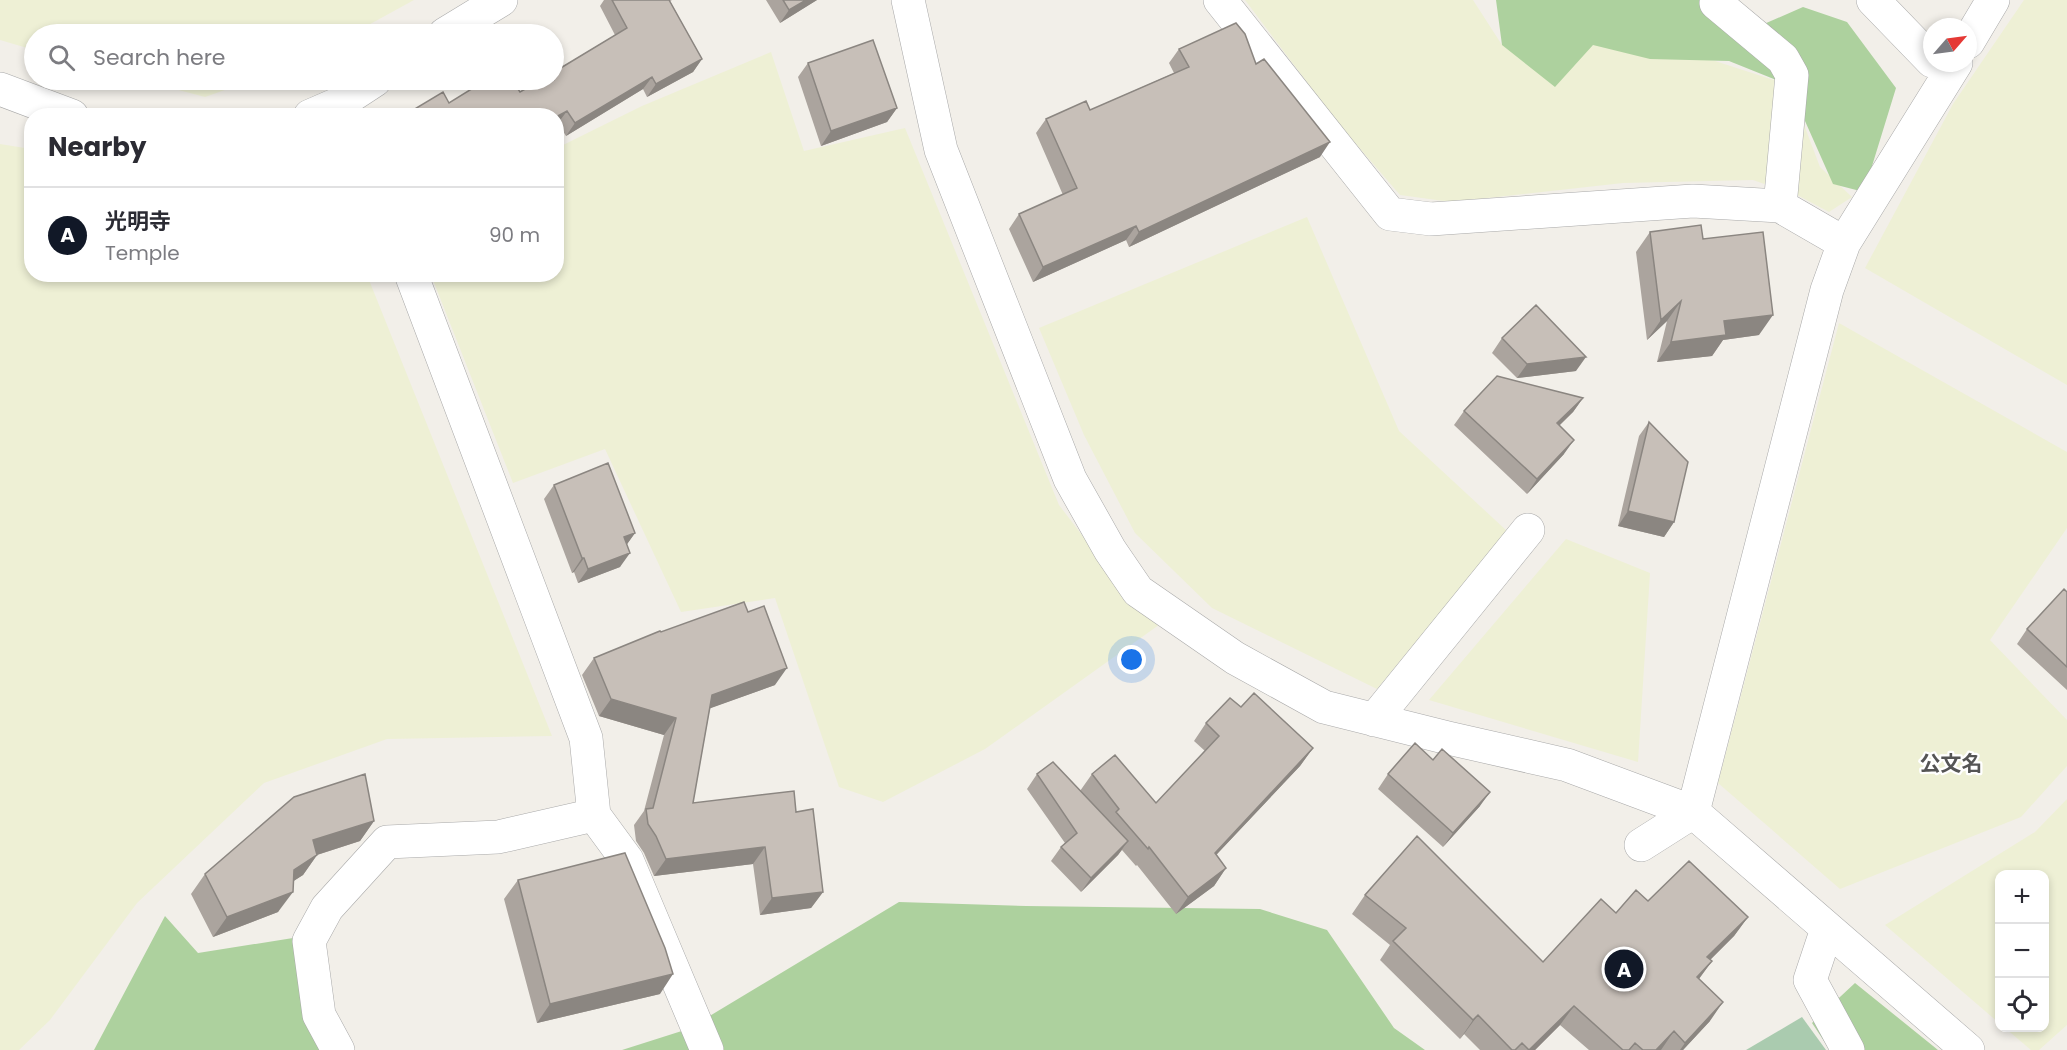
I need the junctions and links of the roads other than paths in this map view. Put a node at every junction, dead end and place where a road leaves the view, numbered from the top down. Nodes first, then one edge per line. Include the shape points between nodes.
1 (501, 0) edge
2 (908, 0) edge
3 (1220, 0) edge
4 (1873, 0) edge
5 (1993, 0) edge
6 (1716, 3) dead end
7 (461, 24) edge
8 (1977, 27) edge
9 (1923, 48) edge
10 (1939, 72) edge
11 (0, 89) edge
12 (364, 90) edge
13 (51, 108) edge
14 (343, 108) edge
15 (1780, 206) junction
16 (1844, 243) junction
17 (414, 282) edge
18 (1528, 530) dead end
19 (1374, 720) junction
20 (1692, 812) junction
21 (594, 815) junction
22 (1641, 845) dead end
23 (1827, 929) junction
24 (338, 1050) edge
25 (707, 1050) edge
26 (1848, 1050) edge
27 (1968, 1050) edge

1 - 7 street
2 - 19 street via 941,150 1070,479 1110,550 1138,591 1235,658 1324,707
3 - 15 street via 1390,214 1431,219 1694,201
4 - 9 street
5 - 8 street
6 - 15 street via 1783,59 1792,75
10 - 16 street
11 - 13 street
12 - 14 street
15 - 16 street
16 - 20 street via 1827,290
17 - 21 street via 586,738
18 - 19 street
19 - 20 street via 1567,765
20 - 22 street
20 - 23 street
21 - 24 street via 498,837 387,842 327,908 309,941 319,1015
21 - 25 street via 627,861
23 - 26 street via 1810,980
23 - 27 street

